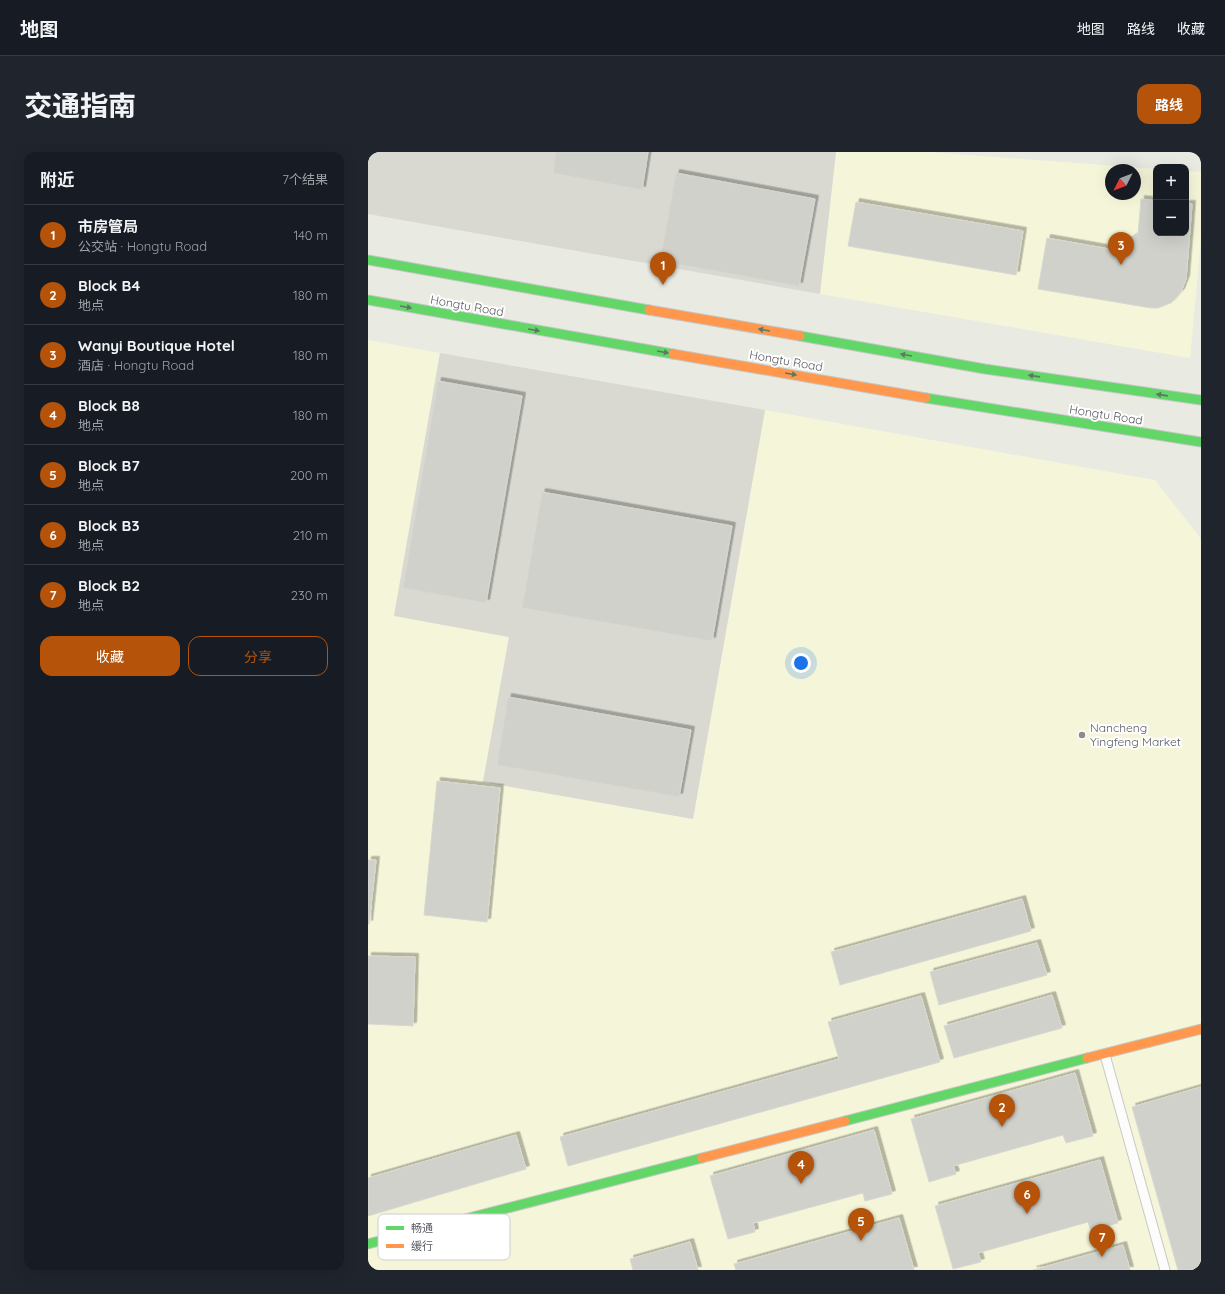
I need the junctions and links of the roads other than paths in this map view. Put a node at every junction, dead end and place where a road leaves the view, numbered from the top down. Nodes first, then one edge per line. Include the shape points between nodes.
1 (368, 260) edge
2 (368, 300) edge
3 (1201, 400) edge
4 (1201, 442) edge
5 (1201, 1029) edge
6 (1105, 1055) junction
7 (485, 1214) edge
8 (378, 1241) edge
9 (368, 1244) edge
10 (1165, 1270) edge

3 -> 1 main road via 985,369
2 -> 4 main road, Hongtu Road via 984,408
5 - 6 main road
6 - 7 main road
6 - 10 lane
8 - 9 main road

